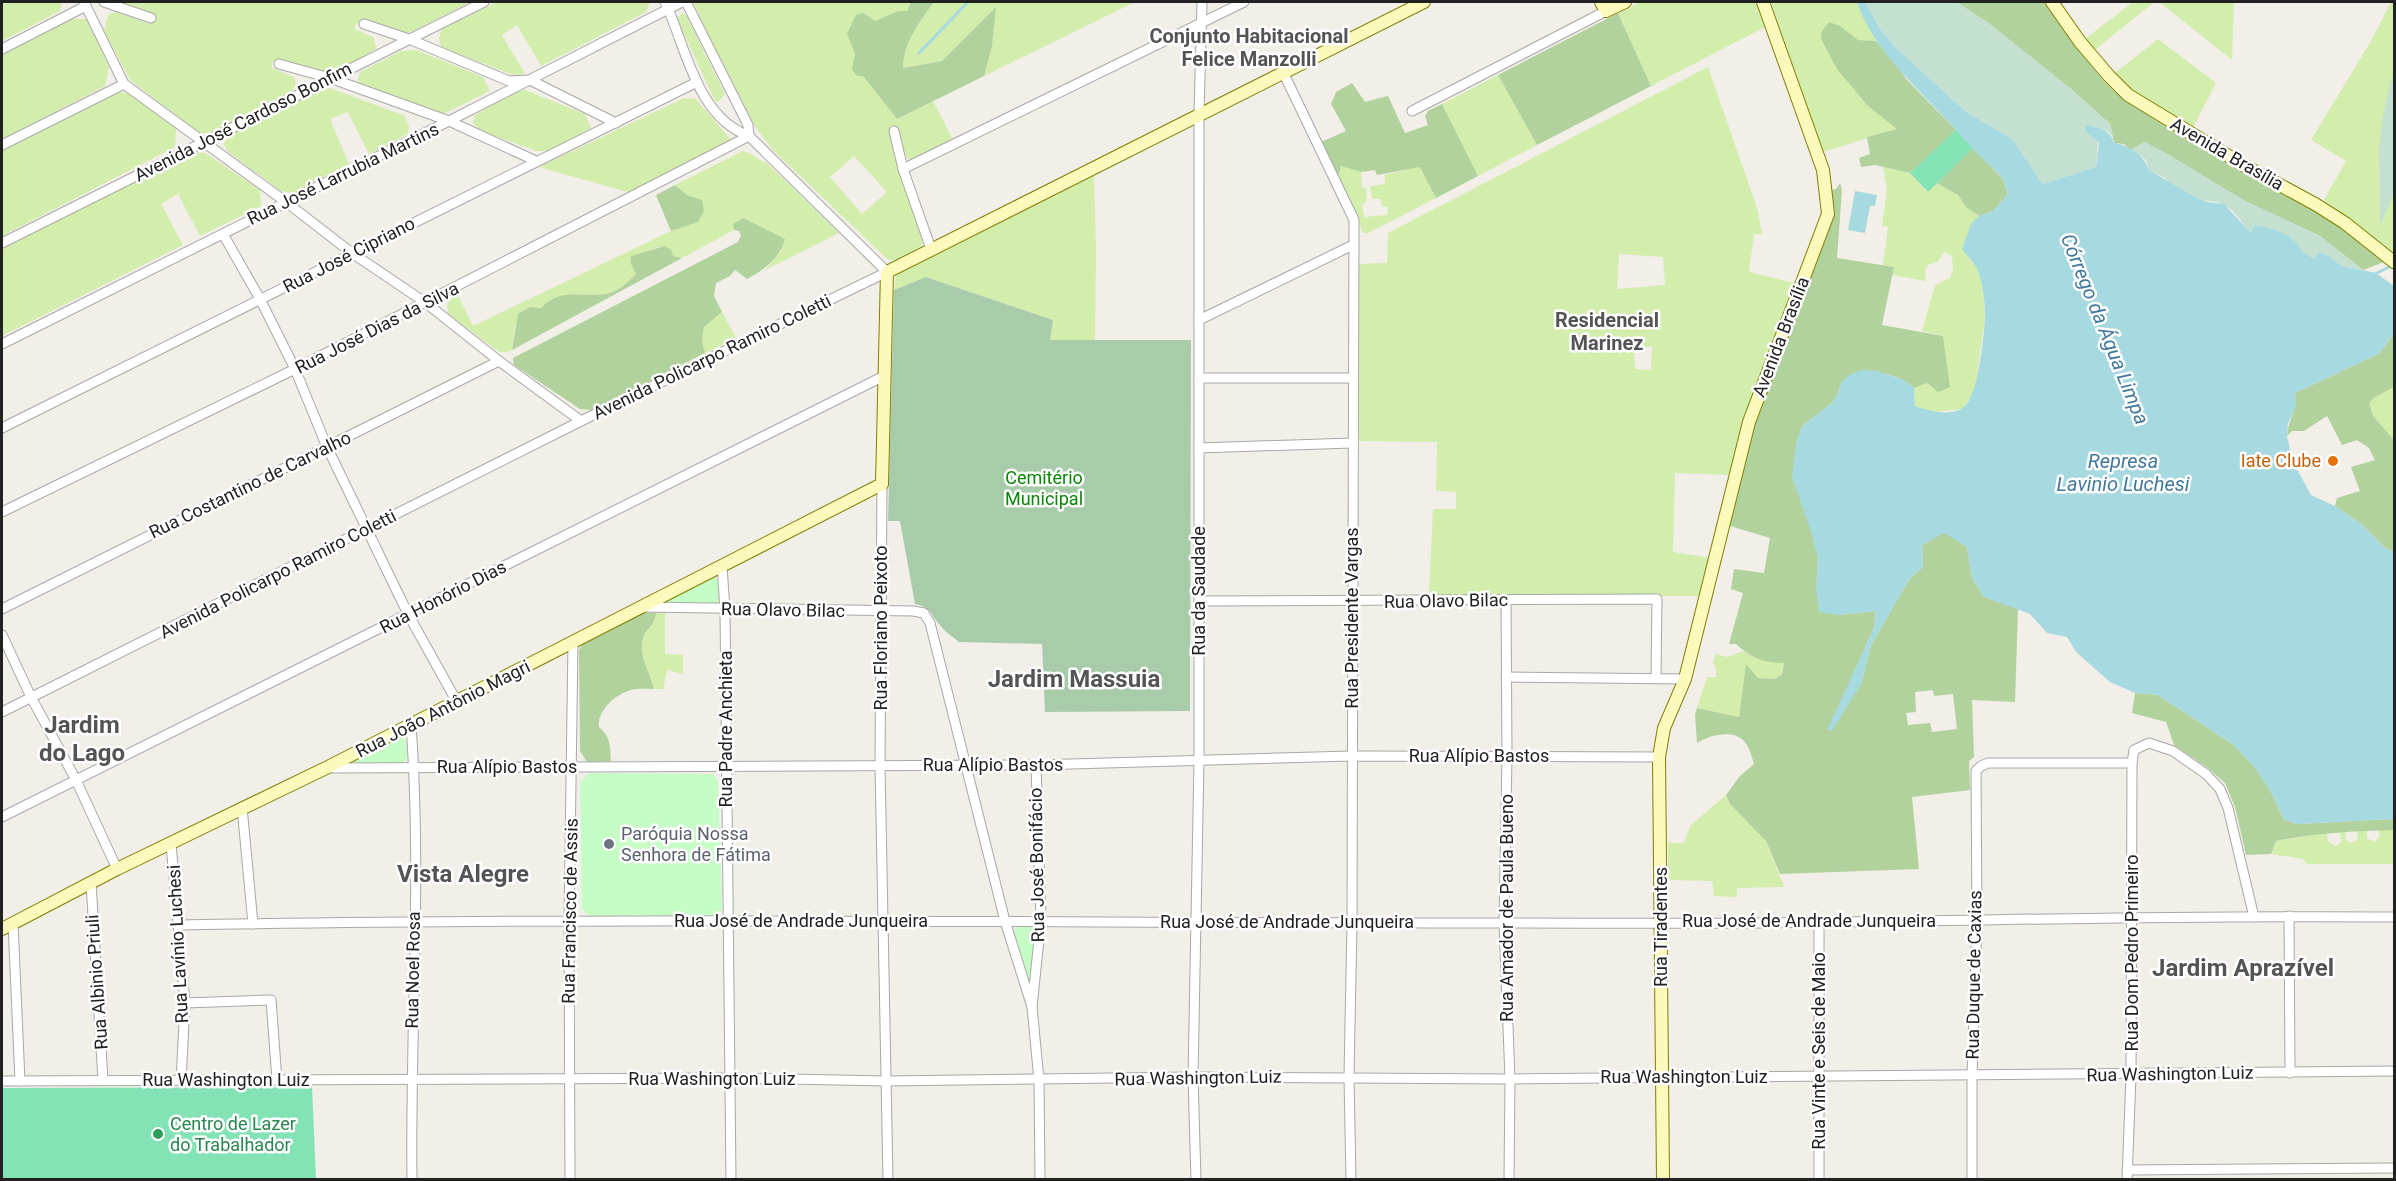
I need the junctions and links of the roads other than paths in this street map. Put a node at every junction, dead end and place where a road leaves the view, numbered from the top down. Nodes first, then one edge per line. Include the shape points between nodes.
1 (104, 2) edge
2 (484, 2) edge
3 (684, 2) edge
4 (1202, 2) edge
5 (1244, 2) edge
6 (1424, 2) edge
7 (1625, 2) edge
8 (1763, 2) edge
9 (2052, 2) edge
10 (85, 4) edge
11 (667, 5) edge
12 (1603, 6) edge
13 (151, 18) dead end
14 (1202, 23) junction
15 (364, 24) dead end
16 (409, 39) junction
17 (2, 49) edge
18 (279, 64) dead end
19 (1283, 72) junction
20 (330, 78) junction
21 (530, 80) junction
22 (697, 82) junction
23 (124, 84) junction
24 (1412, 111) dead end
25 (1200, 114) junction
26 (449, 121) junction
27 (616, 123) junction
28 (894, 130) dead end
29 (748, 136) junction
30 (204, 142) junction
31 (2, 145) edge
32 (536, 161) junction
33 (903, 169) junction
34 (286, 202) junction
35 (223, 234) junction
36 (2, 243) edge
37 (1353, 245) junction
38 (932, 249) junction
39 (351, 253) junction
40 (2394, 262) edge
41 (887, 272) junction
42 (260, 300) junction
43 (426, 303) junction
44 (1199, 320) junction
45 (2, 344) edge
46 (499, 361) junction
47 (295, 369) junction
48 (884, 376) junction
49 (1199, 378) junction
50 (1353, 378) junction
51 (581, 421) junction
52 (2, 428) edge
53 (1352, 443) junction
54 (327, 447) junction
55 (1199, 448) junction
56 (882, 484) junction
57 (2, 512) edge
58 (367, 530) junction
59 (722, 566) junction
60 (1506, 600) junction
61 (1199, 601) junction
62 (1352, 602) junction
63 (642, 607) junction
64 (2, 609) edge
65 (725, 610) junction
66 (881, 611) junction
67 (408, 614) junction
68 (2, 635) edge
69 (573, 642) junction
70 (1506, 677) junction
71 (1656, 678) junction
72 (1685, 679) junction
73 (31, 697) junction
74 (457, 702) junction
75 (2, 712) edge
76 (411, 725) junction
77 (1351, 756) junction
78 (1507, 756) junction
79 (1659, 757) junction
80 (1199, 760) junction
81 (2132, 763) junction
82 (880, 765) junction
83 (966, 765) junction
84 (1036, 765) junction
85 (726, 766) junction
86 (414, 767) junction
87 (572, 767) junction
88 (326, 768) junction
89 (76, 780) junction
90 (242, 807) junction
91 (2, 817) edge
92 (171, 844) junction
93 (117, 869) junction
94 (91, 884) junction
95 (2289, 916) junction
96 (2254, 917) junction
97 (2394, 917) edge
98 (2131, 918) junction
99 (1041, 920) junction
100 (1977, 920) junction
101 (569, 921) junction
102 (727, 921) junction
103 (1005, 921) junction
104 (882, 922) junction
105 (1197, 922) junction
106 (1352, 922) junction
107 (1662, 922) junction
108 (415, 923) junction
109 (1504, 923) junction
110 (1819, 923) junction
111 (253, 924) junction
112 (7, 926) edge
113 (179, 926) junction
114 (185, 1003) junction
115 (1032, 1007) junction
116 (2394, 1071) edge
117 (2290, 1073) junction
118 (2131, 1075) junction
119 (1661, 1076) junction
120 (1820, 1076) junction
121 (1972, 1076) junction
122 (1193, 1077) junction
123 (1349, 1077) junction
124 (411, 1078) junction
125 (730, 1078) junction
126 (1510, 1079) junction
127 (103, 1080) junction
128 (277, 1080) junction
129 (570, 1080) junction
130 (1039, 1080) junction
131 (2, 1081) edge
132 (20, 1081) junction
133 (181, 1081) junction
134 (887, 1081) junction
135 (2394, 1168) edge
136 (2127, 1175) edge
137 (412, 1179) edge
138 (570, 1179) edge
139 (731, 1179) edge
140 (888, 1179) edge
141 (1040, 1179) edge
142 (1196, 1179) edge
143 (1351, 1179) edge
144 (1509, 1179) edge
145 (1663, 1179) edge
146 (1819, 1179) edge
147 (1972, 1179) edge

1 - 13 street
2 - 16 street, Avenida José Cardoso Bonfim
3 - 11 street, Rua José Larrubia Martins
3 - 29 street via 748,125
4 - 14 street, Rua da Saudade
5 - 14 street
6 - 19 street, Avenida Policarpo Ramiro Coletti
7 - 12 street
8 - 72 street, Avenida Brasília via 1823,170 1828,214 1749,422
9 - 40 street, Avenida Brasília via 2080,42 2128,95 2325,210
10 - 17 street
10 - 23 street
11 - 21 street, Rua José Larrubia Martins
11 - 22 street
12 - 24 street
14 - 25 street, Rua da Saudade
14 - 33 street
15 - 16 street
16 - 20 street, Avenida José Cardoso Bonfim
16 - 21 street via 509,81
18 - 20 street
19 - 25 street, Avenida Policarpo Ramiro Coletti
19 - 37 street, Rua Presidente Vargas via 1354,220
20 - 26 street
20 - 30 street, Avenida José Cardoso Bonfim
21 - 26 street, Rua José Larrubia Martins
21 - 27 street
22 - 27 street, Rua José Cipriano
22 - 29 street via 723,118 737,132
23 - 30 street
23 - 31 street
25 - 38 street, Avenida Policarpo Ramiro Coletti
25 - 44 street, Rua da Saudade
26 - 32 street
26 - 34 street, Rua José Larrubia Martins
27 - 32 street, Rua José Cipriano
28 - 33 street
29 - 41 street
29 - 43 street, Rua José Dias da Silva
30 - 34 street
30 - 36 street, Avenida José Cardoso Bonfim
32 - 39 street, Rua José Cipriano
33 - 38 street
34 - 35 street, Rua José Larrubia Martins
34 - 39 street
35 - 42 street
35 - 45 street, Rua José Larrubia Martins
37 - 44 street
37 - 50 street, Rua Presidente Vargas
38 - 41 street, Avenida Policarpo Ramiro Coletti
39 - 42 street, Rua José Cipriano
39 - 43 street
41 - 48 street, Rua Floriano Peixoto
41 - 51 street, Avenida Policarpo Ramiro Coletti
42 - 47 street
42 - 52 street, Rua José Cipriano
43 - 46 street
43 - 47 street, Rua José Dias da Silva
44 - 49 street, Rua da Saudade
46 - 51 street
46 - 54 street, Rua Costantino de Carvalho
47 - 54 street
47 - 57 street, Rua José Dias da Silva
48 - 56 street, Rua Floriano Peixoto
48 - 67 street, Rua Honório Dias
49 - 50 street
49 - 55 street, Rua da Saudade
50 - 53 street, Rua Presidente Vargas
51 - 58 street, Avenida Policarpo Ramiro Coletti
53 - 55 street
53 - 62 street, Rua Presidente Vargas
54 - 58 street
54 - 64 street, Rua Costantino de Carvalho
55 - 61 street, Rua da Saudade
56 - 59 street, Rua João Antônio Magri
56 - 66 street, Rua Floriano Peixoto
58 - 67 street
58 - 73 street, Avenida Policarpo Ramiro Coletti
59 - 63 street, Rua João Antônio Magri
59 - 65 street, Rua Padre Anchieta
60 - 62 street, Rua Olavo Bilac
60 - 70 street, Rua Amador de Paula Bueno
60 - 71 street, Rua Olavo Bilac via 1657,599
61 - 62 street, Rua Olavo Bilac
61 - 80 street, Rua da Saudade
62 - 77 street, Rua Presidente Vargas
63 - 65 street, Rua Olavo Bilac
63 - 69 street, Rua João Antônio Magri
65 - 66 street, Rua Olavo Bilac
65 - 85 street, Rua Padre Anchieta
66 - 82 street, Rua Floriano Peixoto
66 - 83 street, Rua Olavo Bilac via 924,613 930,623
67 - 74 street
67 - 89 street, Rua Honório Dias
68 - 73 street
69 - 74 street, Rua João Antônio Magri
69 - 87 street, Rua Francisco de Assis
70 - 71 street
70 - 78 street, Rua Amador de Paula Bueno
71 - 72 street
72 - 79 street, Rua Tiradentes via 1664,728
73 - 75 street, Avenida Policarpo Ramiro Coletti
73 - 89 street
74 - 76 street, Rua João Antônio Magri
76 - 86 street, Rua Noel Rosa
76 - 88 street, Rua João Antônio Magri
77 - 78 street, Rua Alípio Bastos
77 - 80 street, Rua Alípio Bastos
77 - 106 street, Rua Presidente Vargas
78 - 79 street, Rua Alípio Bastos
78 - 109 street, Rua Amador de Paula Bueno
79 - 107 street, Rua Tiradentes
80 - 84 street, Rua Alípio Bastos
80 - 105 street, Rua da Saudade
81 - 96 street via 2134,750 2140,745 2160,746 2206,774 2220,789
81 - 98 street, Rua Dom Pedro Primeiro
81 - 100 street, Rua Duque de Caxias via 1988,763 1976,771
82 - 83 street, Rua Alípio Bastos
82 - 85 street, Rua Alípio Bastos
82 - 104 street, Rua Floriano Peixoto
83 - 84 street, Rua Alípio Bastos
83 - 103 street
84 - 99 street, Rua José Bonifácio
85 - 87 street, Rua Alípio Bastos
85 - 102 street, Rua Padre Anchieta
86 - 87 street, Rua Alípio Bastos
86 - 88 street, Rua Alípio Bastos
86 - 108 street, Rua Noel Rosa
87 - 101 street, Rua Francisco de Assis
88 - 90 street, Rua João Antônio Magri
89 - 91 street, Rua Honório Dias
89 - 93 street
90 - 92 street, Rua João Antônio Magri
90 - 111 street
92 - 93 street, Rua João Antônio Magri
92 - 113 street, Rua Lavínio Luchesi
93 - 94 street, Rua João Antônio Magri
94 - 112 street, Rua João Antônio Magri
94 - 127 street, Rua Albinio Priuli
95 - 96 street, Rua José de Andrade Junqueira
95 - 97 street, Rua José de Andrade Junqueira
95 - 117 street
96 - 98 street, Rua José de Andrade Junqueira
98 - 100 street, Rua José de Andrade Junqueira
98 - 118 street, Rua Dom Pedro Primeiro
99 - 103 street, Rua José de Andrade Junqueira
99 - 105 street, Rua José de Andrade Junqueira
99 - 115 street, Rua José Bonifácio
100 - 110 street, Rua José de Andrade Junqueira
100 - 121 street, Rua Duque de Caxias
101 - 102 street, Rua José de Andrade Junqueira
101 - 108 street, Rua José de Andrade Junqueira
101 - 129 street, Rua Francisco de Assis
102 - 104 street, Rua José de Andrade Junqueira
102 - 125 street, Rua Padre Anchieta
103 - 104 street, Rua José de Andrade Junqueira
103 - 115 street
104 - 134 street, Rua Floriano Peixoto
105 - 106 street, Rua José de Andrade Junqueira
105 - 122 street, Rua da Saudade
106 - 109 street, Rua José de Andrade Junqueira
106 - 123 street, Rua Presidente Vargas
107 - 109 street, Rua José de Andrade Junqueira
107 - 110 street, Rua José de Andrade Junqueira
107 - 119 street, Rua Tiradentes
108 - 111 street, Rua José de Andrade Junqueira
108 - 124 street, Rua Noel Rosa
109 - 126 street, Rua Amador de Paula Bueno
110 - 120 street, Rua Vinte e Seis de Maio
111 - 113 street, Rua José de Andrade Junqueira
112 - 132 street
113 - 114 street, Rua Lavínio Luchesi
114 - 128 street via 272,1000
114 - 133 street, Rua Lavínio Luchesi
115 - 130 street, Rua José Bonifácio
116 - 117 street, Rua Washington Luiz
117 - 118 street, Rua Washington Luiz
118 - 121 street, Rua Washington Luiz
118 - 136 street, Rua Dom Pedro Primeiro
119 - 120 street, Rua Washington Luiz
119 - 126 street, Rua Washington Luiz
119 - 145 street, Rua Tiradentes
120 - 121 street, Rua Washington Luiz
120 - 146 street, Rua Vinte e Seis de Maio
121 - 147 street, Rua Duque de Caxias
122 - 123 street, Rua Washington Luiz
122 - 130 street, Rua Washington Luiz
122 - 142 street, Rua da Saudade
123 - 126 street, Rua Washington Luiz
123 - 143 street, Rua Presidente Vargas
124 - 128 street, Rua Washington Luiz
124 - 129 street, Rua Washington Luiz
124 - 137 street, Rua Noel Rosa
125 - 129 street, Rua Washington Luiz
125 - 134 street, Rua Washington Luiz
125 - 139 street, Rua Padre Anchieta
126 - 144 street, Rua Amador de Paula Bueno
127 - 132 street, Rua Washington Luiz
127 - 133 street, Rua Washington Luiz
128 - 133 street, Rua Washington Luiz
129 - 138 street, Rua Francisco de Assis
130 - 134 street, Rua Washington Luiz
130 - 141 street, Rua José Bonifácio
131 - 132 street, Rua Washington Luiz
134 - 140 street, Rua Floriano Peixoto
135 - 136 street

